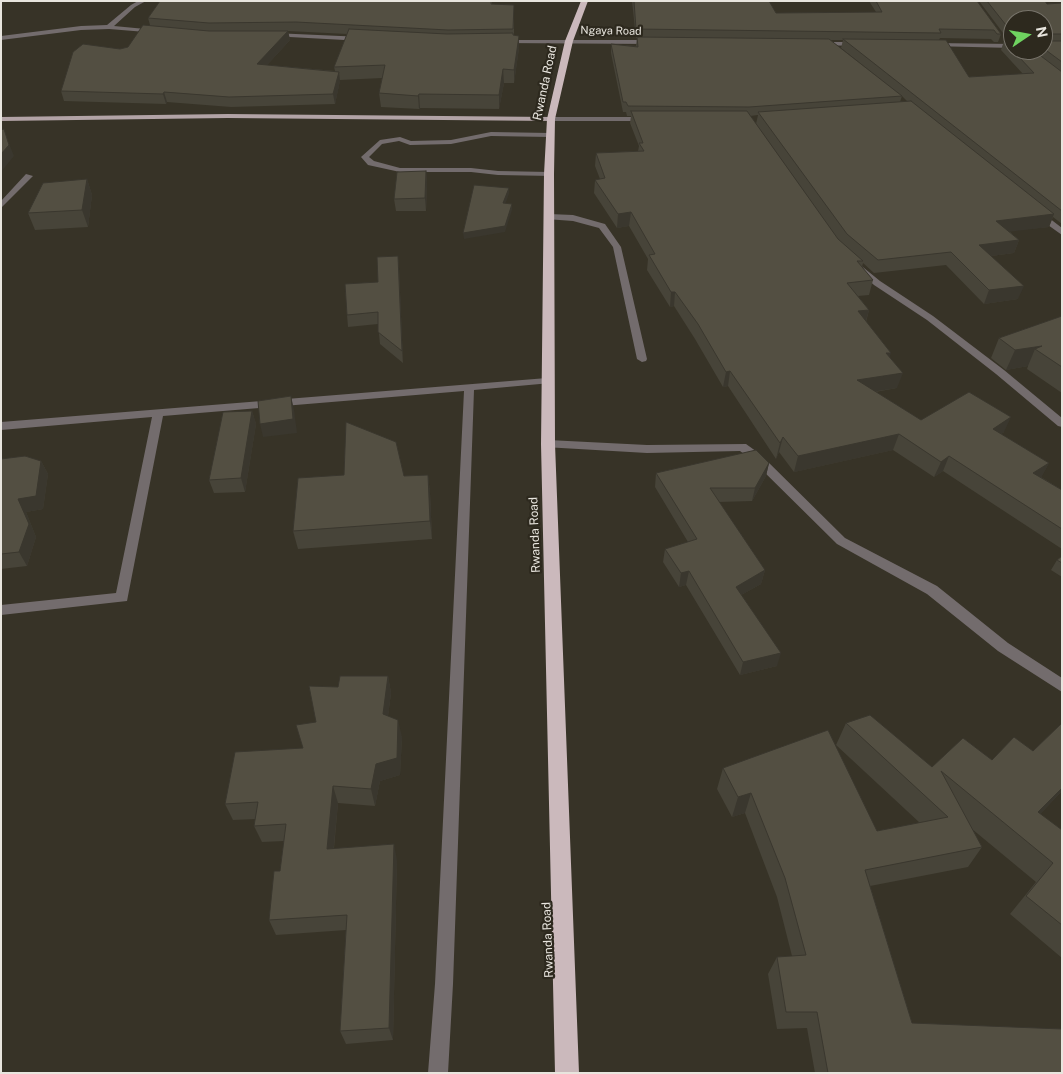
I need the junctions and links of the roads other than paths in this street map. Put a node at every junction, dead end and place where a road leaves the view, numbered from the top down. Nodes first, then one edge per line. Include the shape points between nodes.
1 (143, 1) edge
2 (585, 1) edge
3 (109, 27) junction
4 (164, 33) edge
5 (264, 35) edge
6 (1, 38) edge
7 (366, 39) edge
8 (569, 41) junction
9 (494, 42) edge
10 (666, 42) edge
11 (810, 44) edge
12 (830, 44) junction
13 (869, 44) edge
14 (928, 45) edge
15 (1003, 46) edge
16 (837, 50) edge
17 (551, 118) junction
18 (1, 119) edge
19 (659, 119) edge
20 (550, 135) junction
21 (549, 174) junction
22 (29, 176) dead end
23 (1, 206) edge
24 (1031, 208) edge
25 (549, 217) junction
26 (1062, 232) edge
27 (854, 263) edge
28 (642, 359) dead end
29 (547, 381) junction
30 (469, 388) junction
31 (158, 413) junction
32 (1062, 424) edge
33 (1, 426) edge
34 (548, 444) junction
35 (1, 610) edge
36 (1062, 686) edge
37 (438, 1073) edge
38 (567, 1073) edge

1 - 3 street
2 - 8 highway, Rwanda Road
3 - 4 street
3 - 6 street
5 - 7 street
8 - 9 street, Ngaya Road
8 - 10 street, Ngaya Road
8 - 17 highway, Rwanda Road
11 - 12 street
12 - 13 street
12 - 16 street
14 - 15 street
17 - 18 main road via 228,116
17 - 19 street
17 - 20 highway, Rwanda Road
20 - 21 highway, Rwanda Road
20 - 21 street via 491,134 451,142 400,139 380,142 365,157 371,163 400,170
21 - 25 highway, Rwanda Road
22 - 23 street
24 - 26 street
25 - 28 street via 573,218 602,226 618,247
25 - 29 highway, Rwanda Road
27 - 32 street via 1000,372
29 - 30 street
29 - 34 highway, Rwanda Road
30 - 31 street
30 - 37 street
31 - 33 street
31 - 35 street via 122,597
34 - 36 street via 647,449 742,448 756,457 841,541 932,590 1003,647
34 - 38 highway, Rwanda Road

